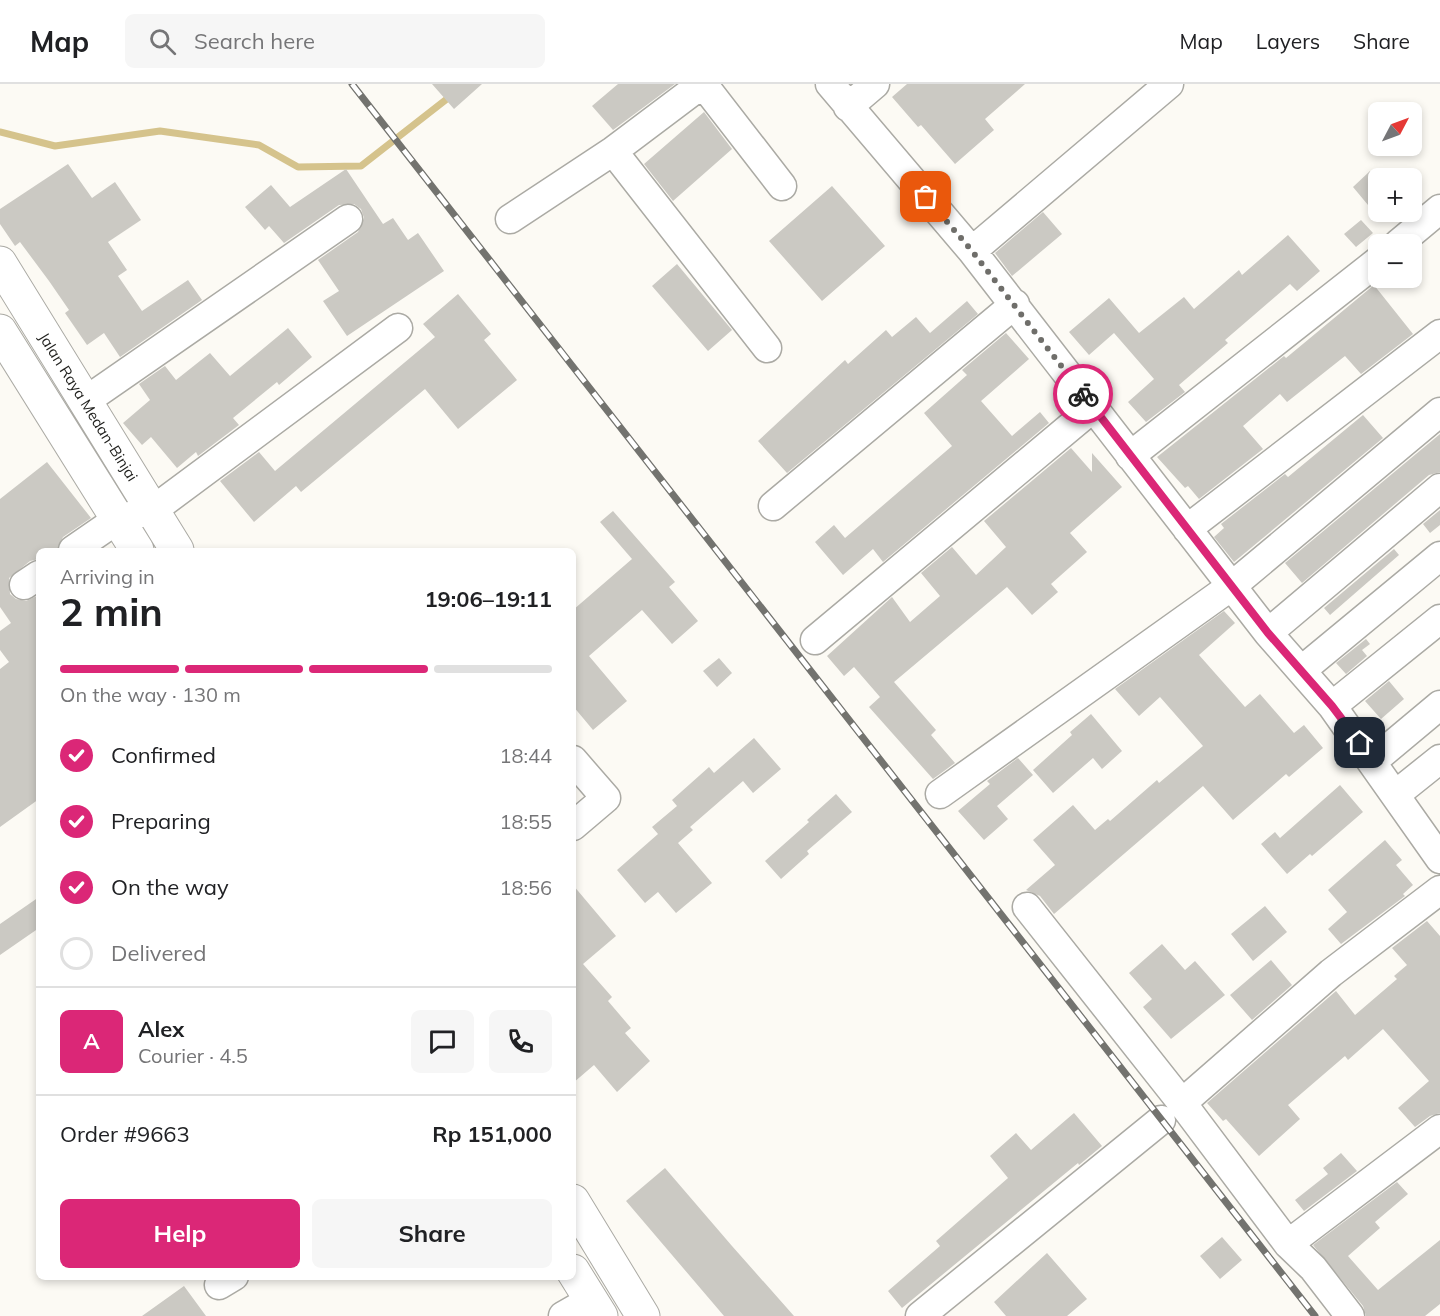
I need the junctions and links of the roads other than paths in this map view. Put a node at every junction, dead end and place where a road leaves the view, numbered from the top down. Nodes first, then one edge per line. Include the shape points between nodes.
1 (703, 84) edge
2 (830, 84) edge
3 (875, 84) edge
4 (1169, 84) edge
5 (848, 107) junction
6 (613, 151) junction
7 (782, 186) dead end
8 (1440, 210) edge
9 (348, 219) dead end
10 (510, 219) dead end
11 (1410, 234) edge
12 (972, 251) junction
13 (0, 263) edge
14 (1368, 269) edge
15 (1015, 304) junction
16 (398, 328) dead end
17 (0, 331) edge
18 (1440, 334) edge
19 (767, 348) dead end
20 (84, 402) junction
21 (1094, 407) junction
22 (1440, 412) edge
23 (1130, 456) junction
24 (1440, 488) edge
25 (773, 506) dead end
26 (153, 510) junction
27 (118, 519) junction
28 (1187, 529) junction
29 (76, 548) edge
30 (136, 548) edge
31 (176, 548) edge
32 (1440, 556) edge
33 (1233, 585) junction
34 (1440, 619) edge
35 (1268, 633) junction
36 (815, 640) dead end
37 (1302, 670) junction
38 (1440, 705) edge
39 (1332, 706) junction
40 (1440, 759) edge
41 (1373, 761) junction
42 (576, 763) edge
43 (940, 794) dead end
44 (1395, 795) junction
45 (576, 823) edge
46 (1440, 859) edge
47 (1440, 890) edge
48 (1027, 908) dead end
49 (1171, 1111) junction
50 (1440, 1129) edge
51 (576, 1206) edge
52 (1288, 1244) junction
53 (576, 1276) edge
54 (596, 1308) edge
55 (563, 1316) edge
56 (643, 1316) edge
57 (920, 1316) edge
58 (1350, 1316) edge

1 - 6 street
1 - 7 street
2 - 5 street
3 - 5 street
4 - 12 street
5 - 12 street
6 - 10 street
6 - 19 street
8 - 11 street
9 - 20 street
12 - 15 street
13 - 20 main road, Jalan Raya Medan-Binjai
14 - 23 street
15 - 21 street
15 - 25 street
16 - 26 street
17 - 27 main road
18 - 28 street
20 - 26 main road, Jalan Raya Medan-Binjai
21 - 23 street
21 - 36 street
22 - 33 street
23 - 28 street
24 - 35 street
26 - 27 street
26 - 31 main road, Jalan Raya Medan-Binjai
27 - 29 street
27 - 30 main road
28 - 33 street
32 - 37 street
33 - 35 street
33 - 43 street
34 - 39 street
35 - 37 street
37 - 39 street
38 - 41 street
39 - 41 street
40 - 44 street
41 - 44 street
42 - 45 street via 606,798
44 - 46 street
47 - 49 street via 1331,973
48 - 49 street
49 - 52 street
49 - 57 street
50 - 52 street
51 - 56 main road
52 - 58 street via 1313,1268
53 - 54 main road
54 - 55 street

